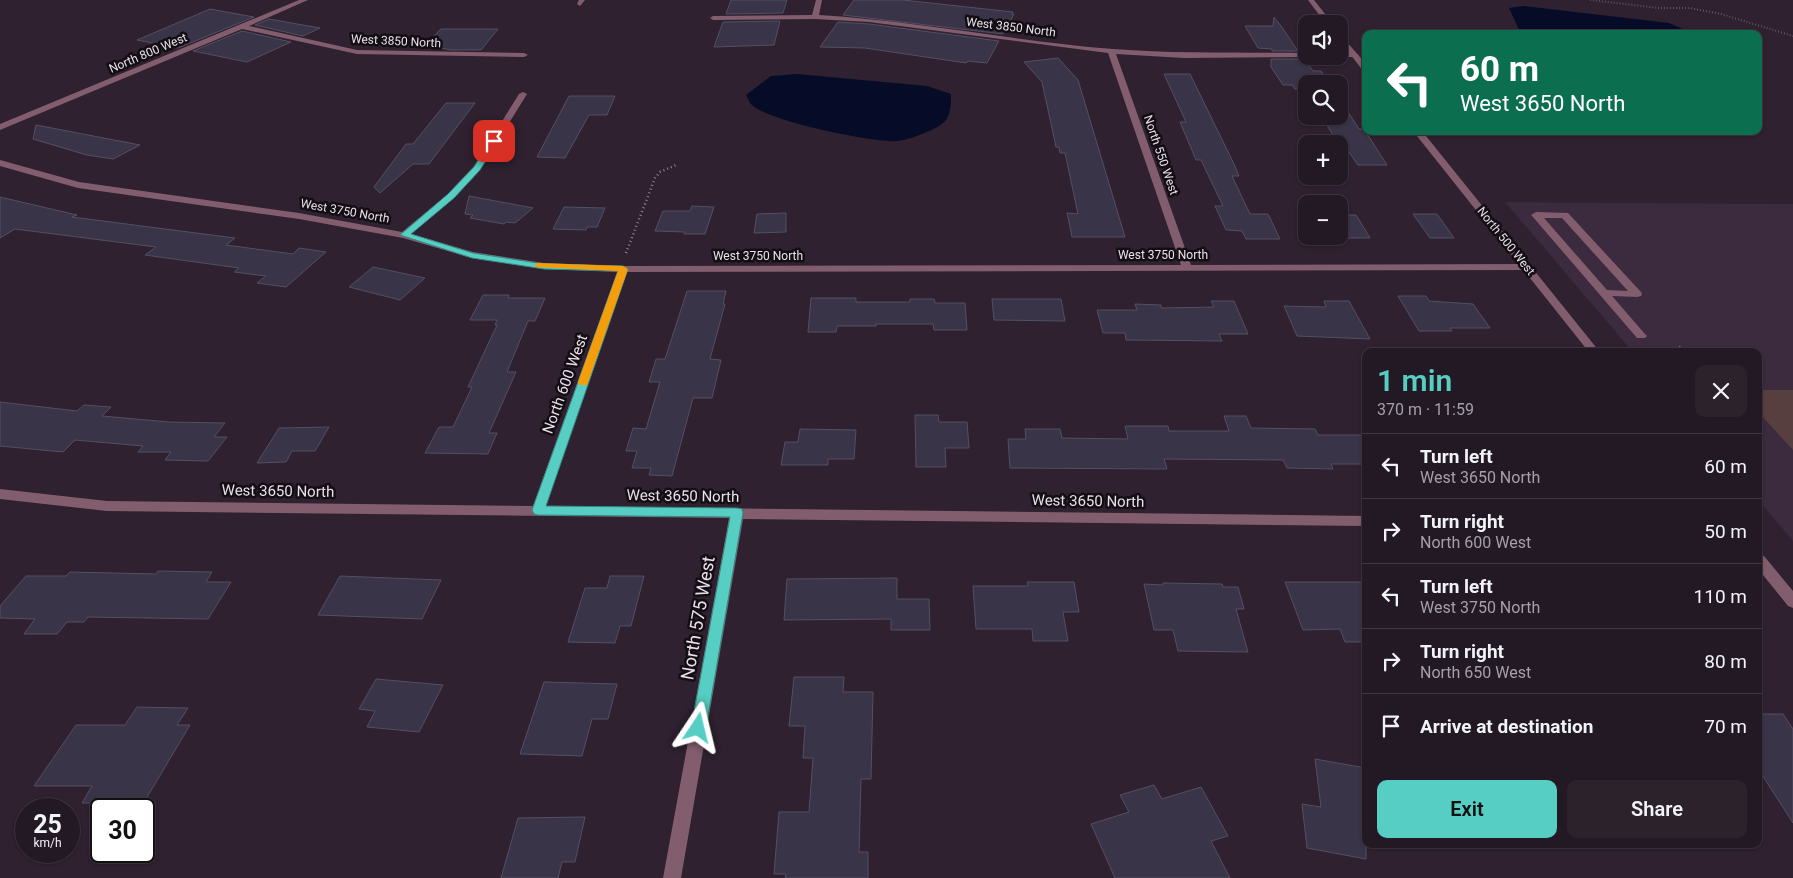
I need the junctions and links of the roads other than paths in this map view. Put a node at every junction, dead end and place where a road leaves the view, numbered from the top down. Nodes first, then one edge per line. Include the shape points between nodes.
1 (305, 0) edge
2 (819, 0) edge
3 (1311, 0) edge
4 (1323, 15) edge
5 (816, 17) junction
6 (713, 18) dead end
7 (240, 26) junction
8 (1348, 46) edge
9 (1111, 50) junction
10 (524, 55) dead end
11 (1348, 55) edge
12 (1355, 55) junction
13 (1298, 56) edge
14 (1362, 64) edge
15 (523, 94) dead end
16 (0, 127) edge
17 (1419, 135) edge
18 (0, 163) edge
19 (404, 235) junction
20 (1188, 267) junction
21 (1527, 267) junction
22 (623, 269) junction
23 (1604, 293) junction
24 (1641, 336) dead end
25 (1592, 348) edge
26 (0, 494) edge
27 (538, 510) junction
28 (737, 513) junction
29 (1362, 521) edge
30 (1762, 564) edge
31 (1793, 602) edge
32 (672, 878) edge

1 - 7 street, North 800 West
2 - 5 street
3 - 4 street
5 - 6 street, West 3850 North
5 - 9 street, West 3850 North via 869,20
7 - 10 street, West 3850 North via 357,52
7 - 16 street, North 800 West
8 - 12 street
9 - 13 street, West 3850 North via 1184,56
9 - 20 street, North 550 West
11 - 12 street
12 - 14 street
15 - 19 street via 477,168 451,196
17 - 21 street, North 500 West
18 - 19 street, West 3750 North via 78,185 299,216
19 - 22 street, West 3750 North via 472,255 535,265
20 - 21 street, West 3750 North
20 - 22 street, West 3750 North
21 - 25 street, North 500 West
22 - 27 street, North 600 West
23 - 23 street via 1579,265 1536,215 1565,215 1637,294
23 - 24 street
26 - 27 street, West 3650 North via 106,506
27 - 28 street, West 3650 North
28 - 29 street, West 3650 North
28 - 32 street, North 575 West
30 - 31 street

